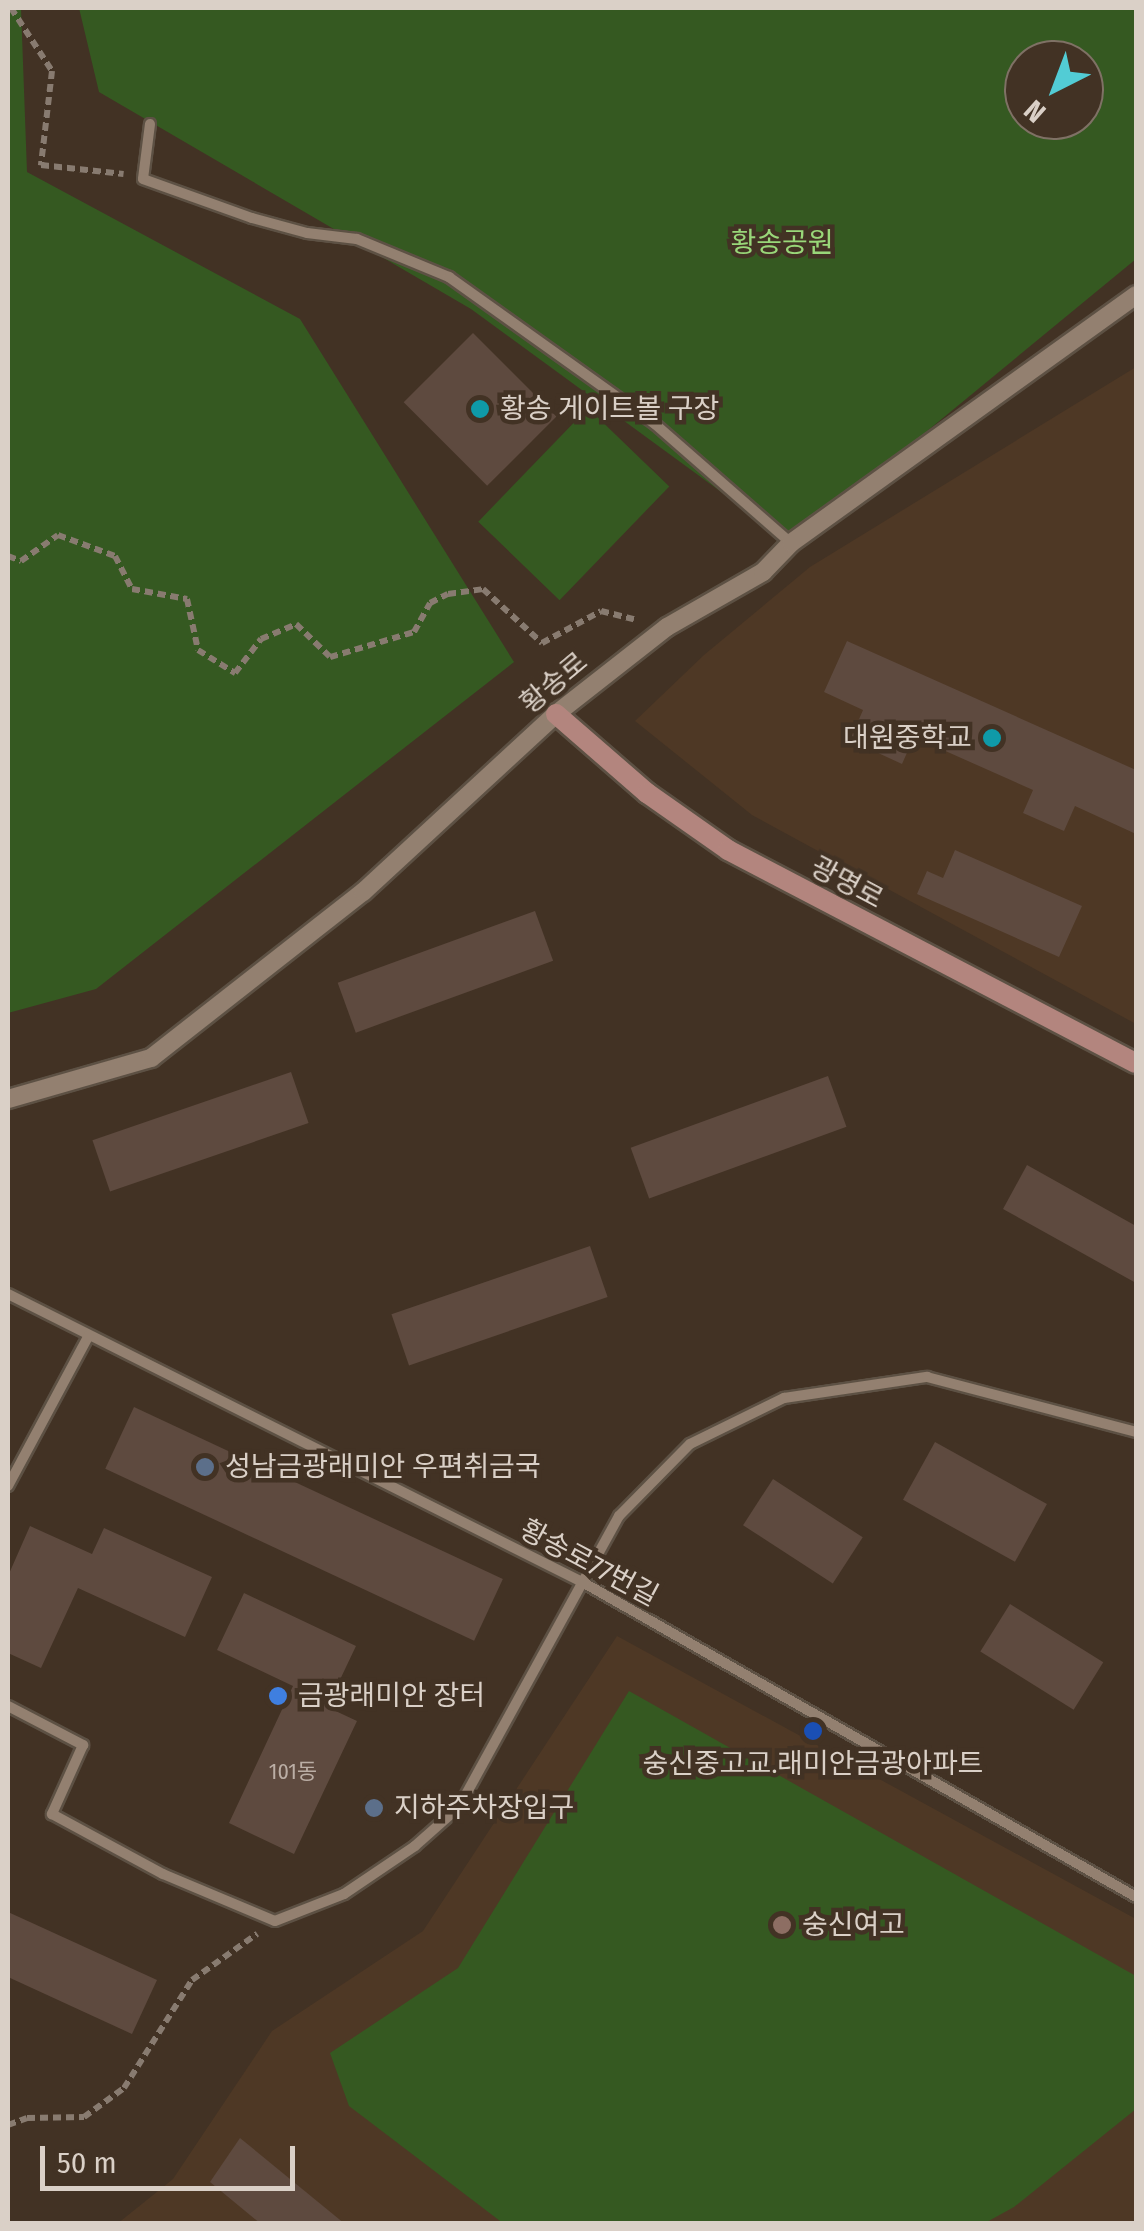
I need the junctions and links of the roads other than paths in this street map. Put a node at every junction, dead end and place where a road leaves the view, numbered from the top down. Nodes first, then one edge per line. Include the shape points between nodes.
1 (150, 124) dead end
2 (1136, 294) edge
3 (791, 543) junction
4 (556, 714) junction
5 (1136, 1064) edge
6 (8, 1099) edge
7 (8, 1294) edge
8 (89, 1334) junction
9 (1136, 1432) edge
10 (8, 1486) edge
11 (584, 1583) junction
12 (8, 1706) edge
13 (1136, 1897) edge

1 - 3 street via 144,179 270,223 356,239 449,278 656,424
2 - 3 street, 황송로
3 - 4 street, 황송로 via 763,572 667,627
4 - 5 main road, 광명로 via 728,850
4 - 6 street, 황송로 via 363,892 151,1058
7 - 8 street, 황송로77번길
8 - 10 street
8 - 11 street, 황송로77번길
9 - 11 street via 926,1377 784,1398 690,1444 618,1516
11 - 12 street via 459,1807 416,1846 344,1894 275,1921 163,1874 52,1814 84,1745
11 - 13 street, 황송로77번길

